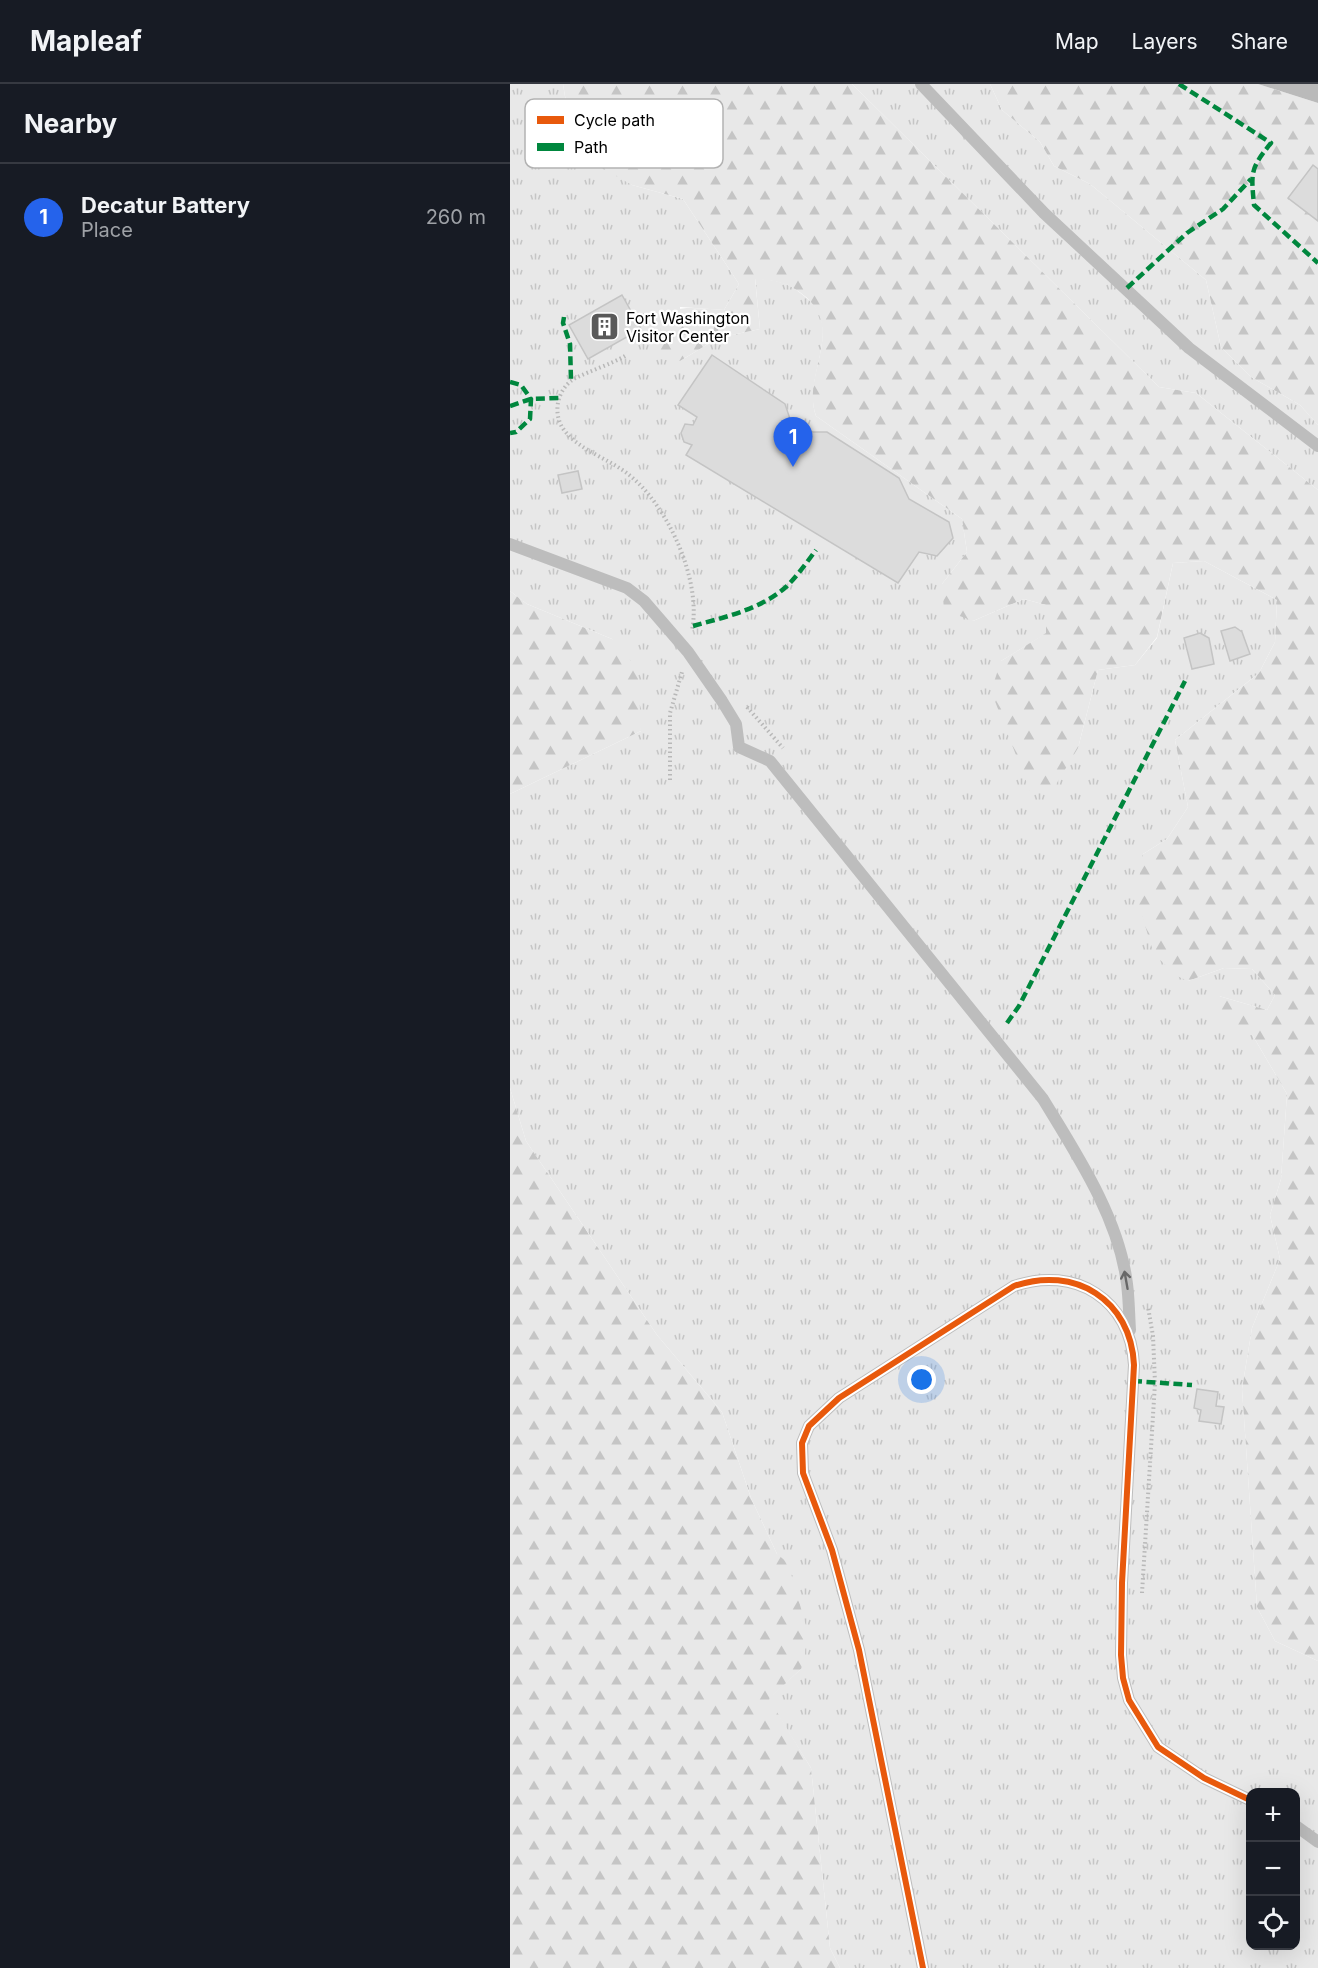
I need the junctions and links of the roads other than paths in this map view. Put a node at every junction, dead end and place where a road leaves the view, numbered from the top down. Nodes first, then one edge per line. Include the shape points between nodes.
1 (921, 84) edge
2 (1318, 446) edge
3 (510, 544) edge
4 (1130, 1338) junction
5 (1246, 1798) edge
6 (1300, 1829) edge
7 (1318, 1842) edge
8 (923, 1968) edge

1 - 2 lane via 1044,213 1189,348
4 -> 3 lane via 1127,1282 1106,1214 1043,1099 770,761 739,747 736,724 725,707 688,651 644,601 627,588
4 - 5 lane via 1134,1365 1122,1583 1123,1678 1129,1700 1158,1747 1204,1778
4 - 8 lane via 1119,1314 1093,1291 1071,1282 1028,1281 999,1295 855,1386 809,1426 802,1443 802,1473 832,1550 859,1650
6 - 7 lane

